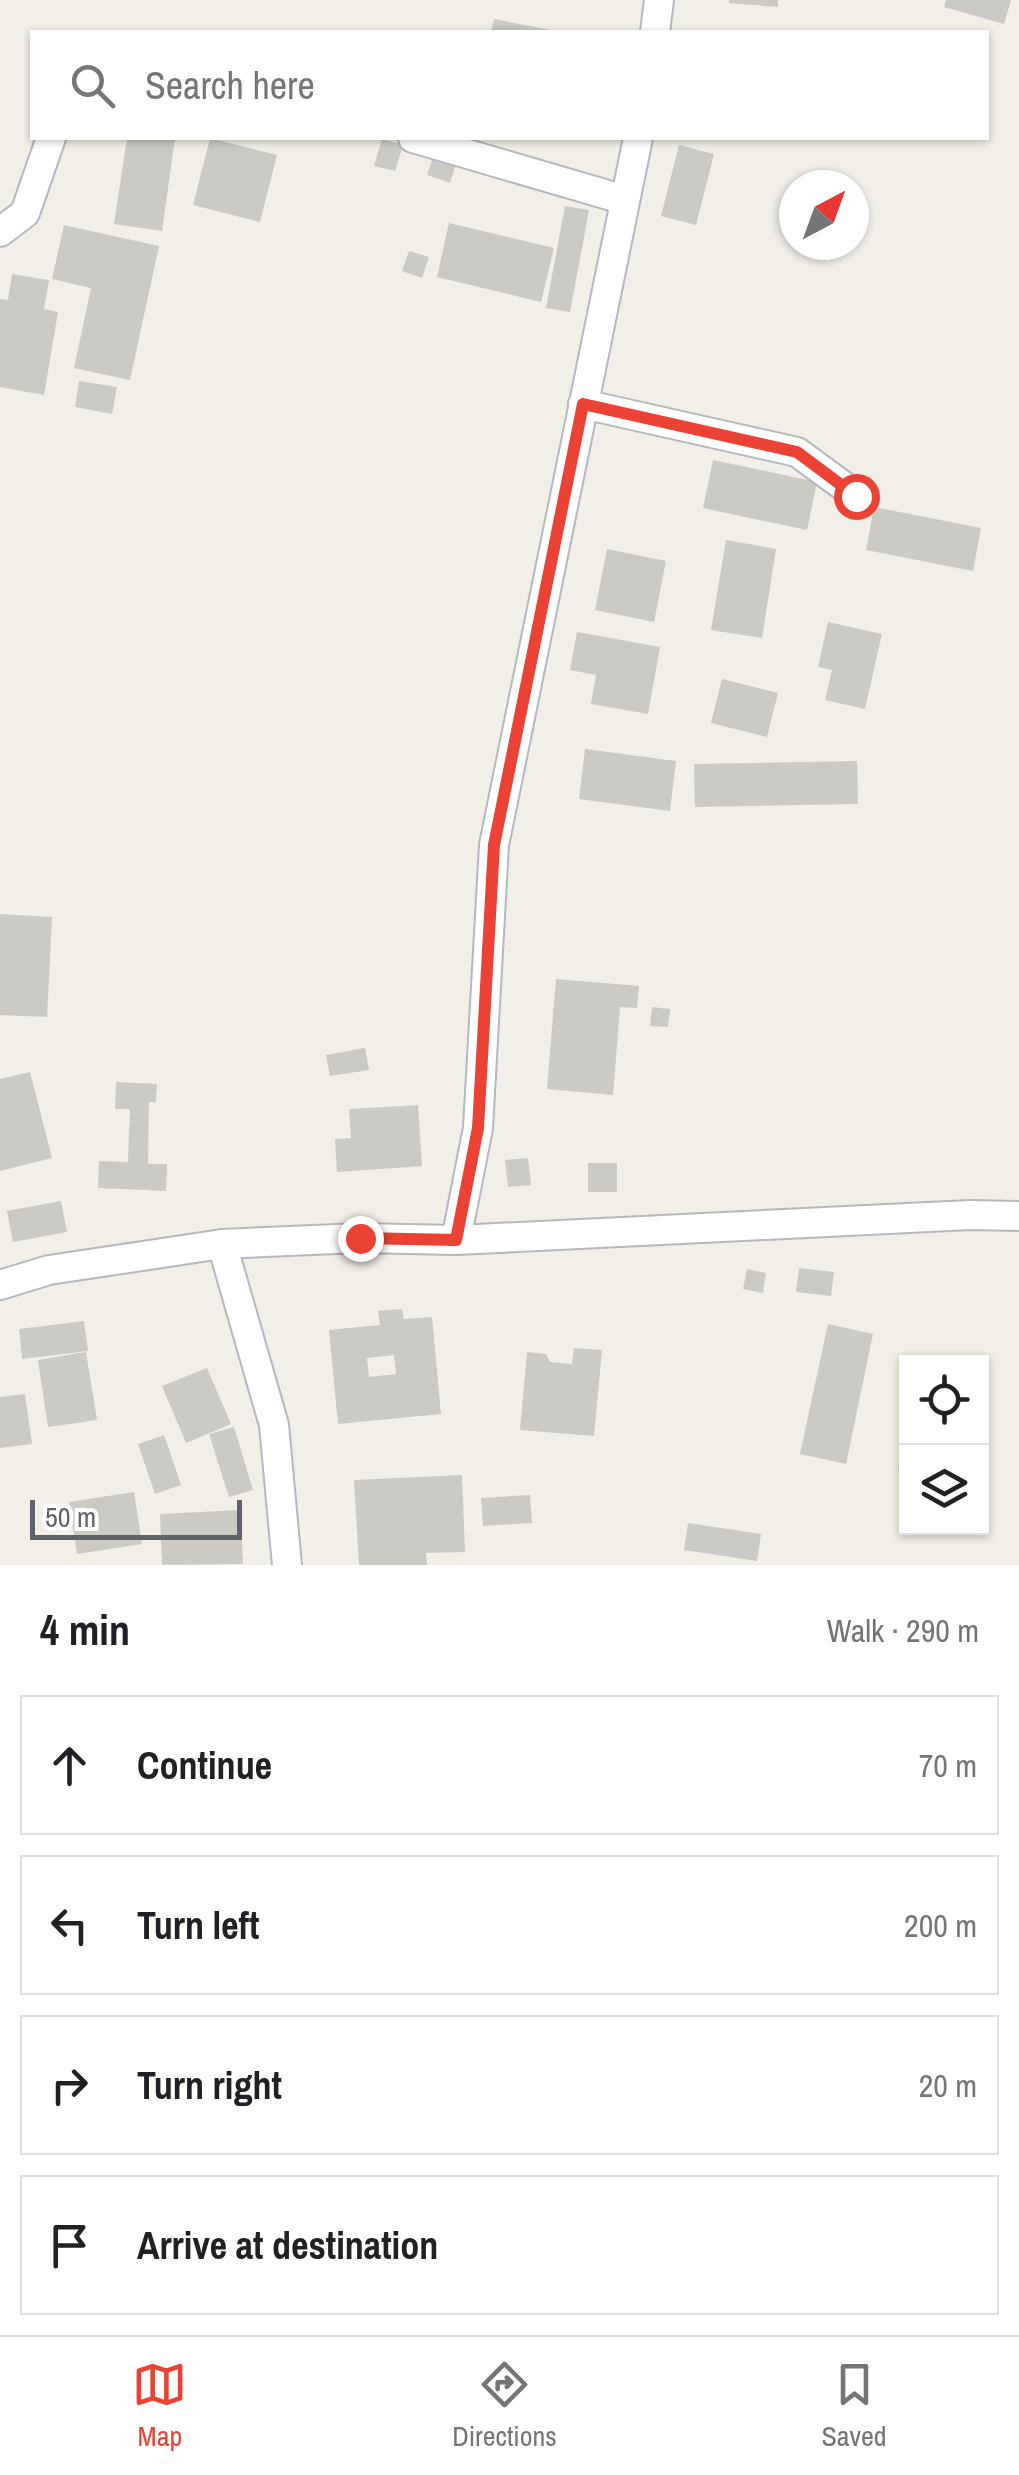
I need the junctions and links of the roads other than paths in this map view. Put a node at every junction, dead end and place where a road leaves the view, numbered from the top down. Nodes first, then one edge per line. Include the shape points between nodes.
1 (660, 0) edge
2 (656, 30) edge
3 (50, 140) edge
4 (420, 140) edge
5 (638, 140) edge
6 (626, 200) junction
7 (0, 232) edge
8 (583, 404) junction
9 (856, 496) dead end
10 (1019, 1216) edge
11 (456, 1240) junction
12 (222, 1244) junction
13 (0, 1285) edge
14 (286, 1565) edge

1 - 2 street
3 - 7 street via 24,213
4 - 6 street
5 - 6 street
6 - 8 street
8 - 9 street via 797,452
8 - 11 street via 494,845 478,1128
10 - 11 street
11 - 12 street
12 - 13 street via 49,1270
12 - 14 street via 274,1425

